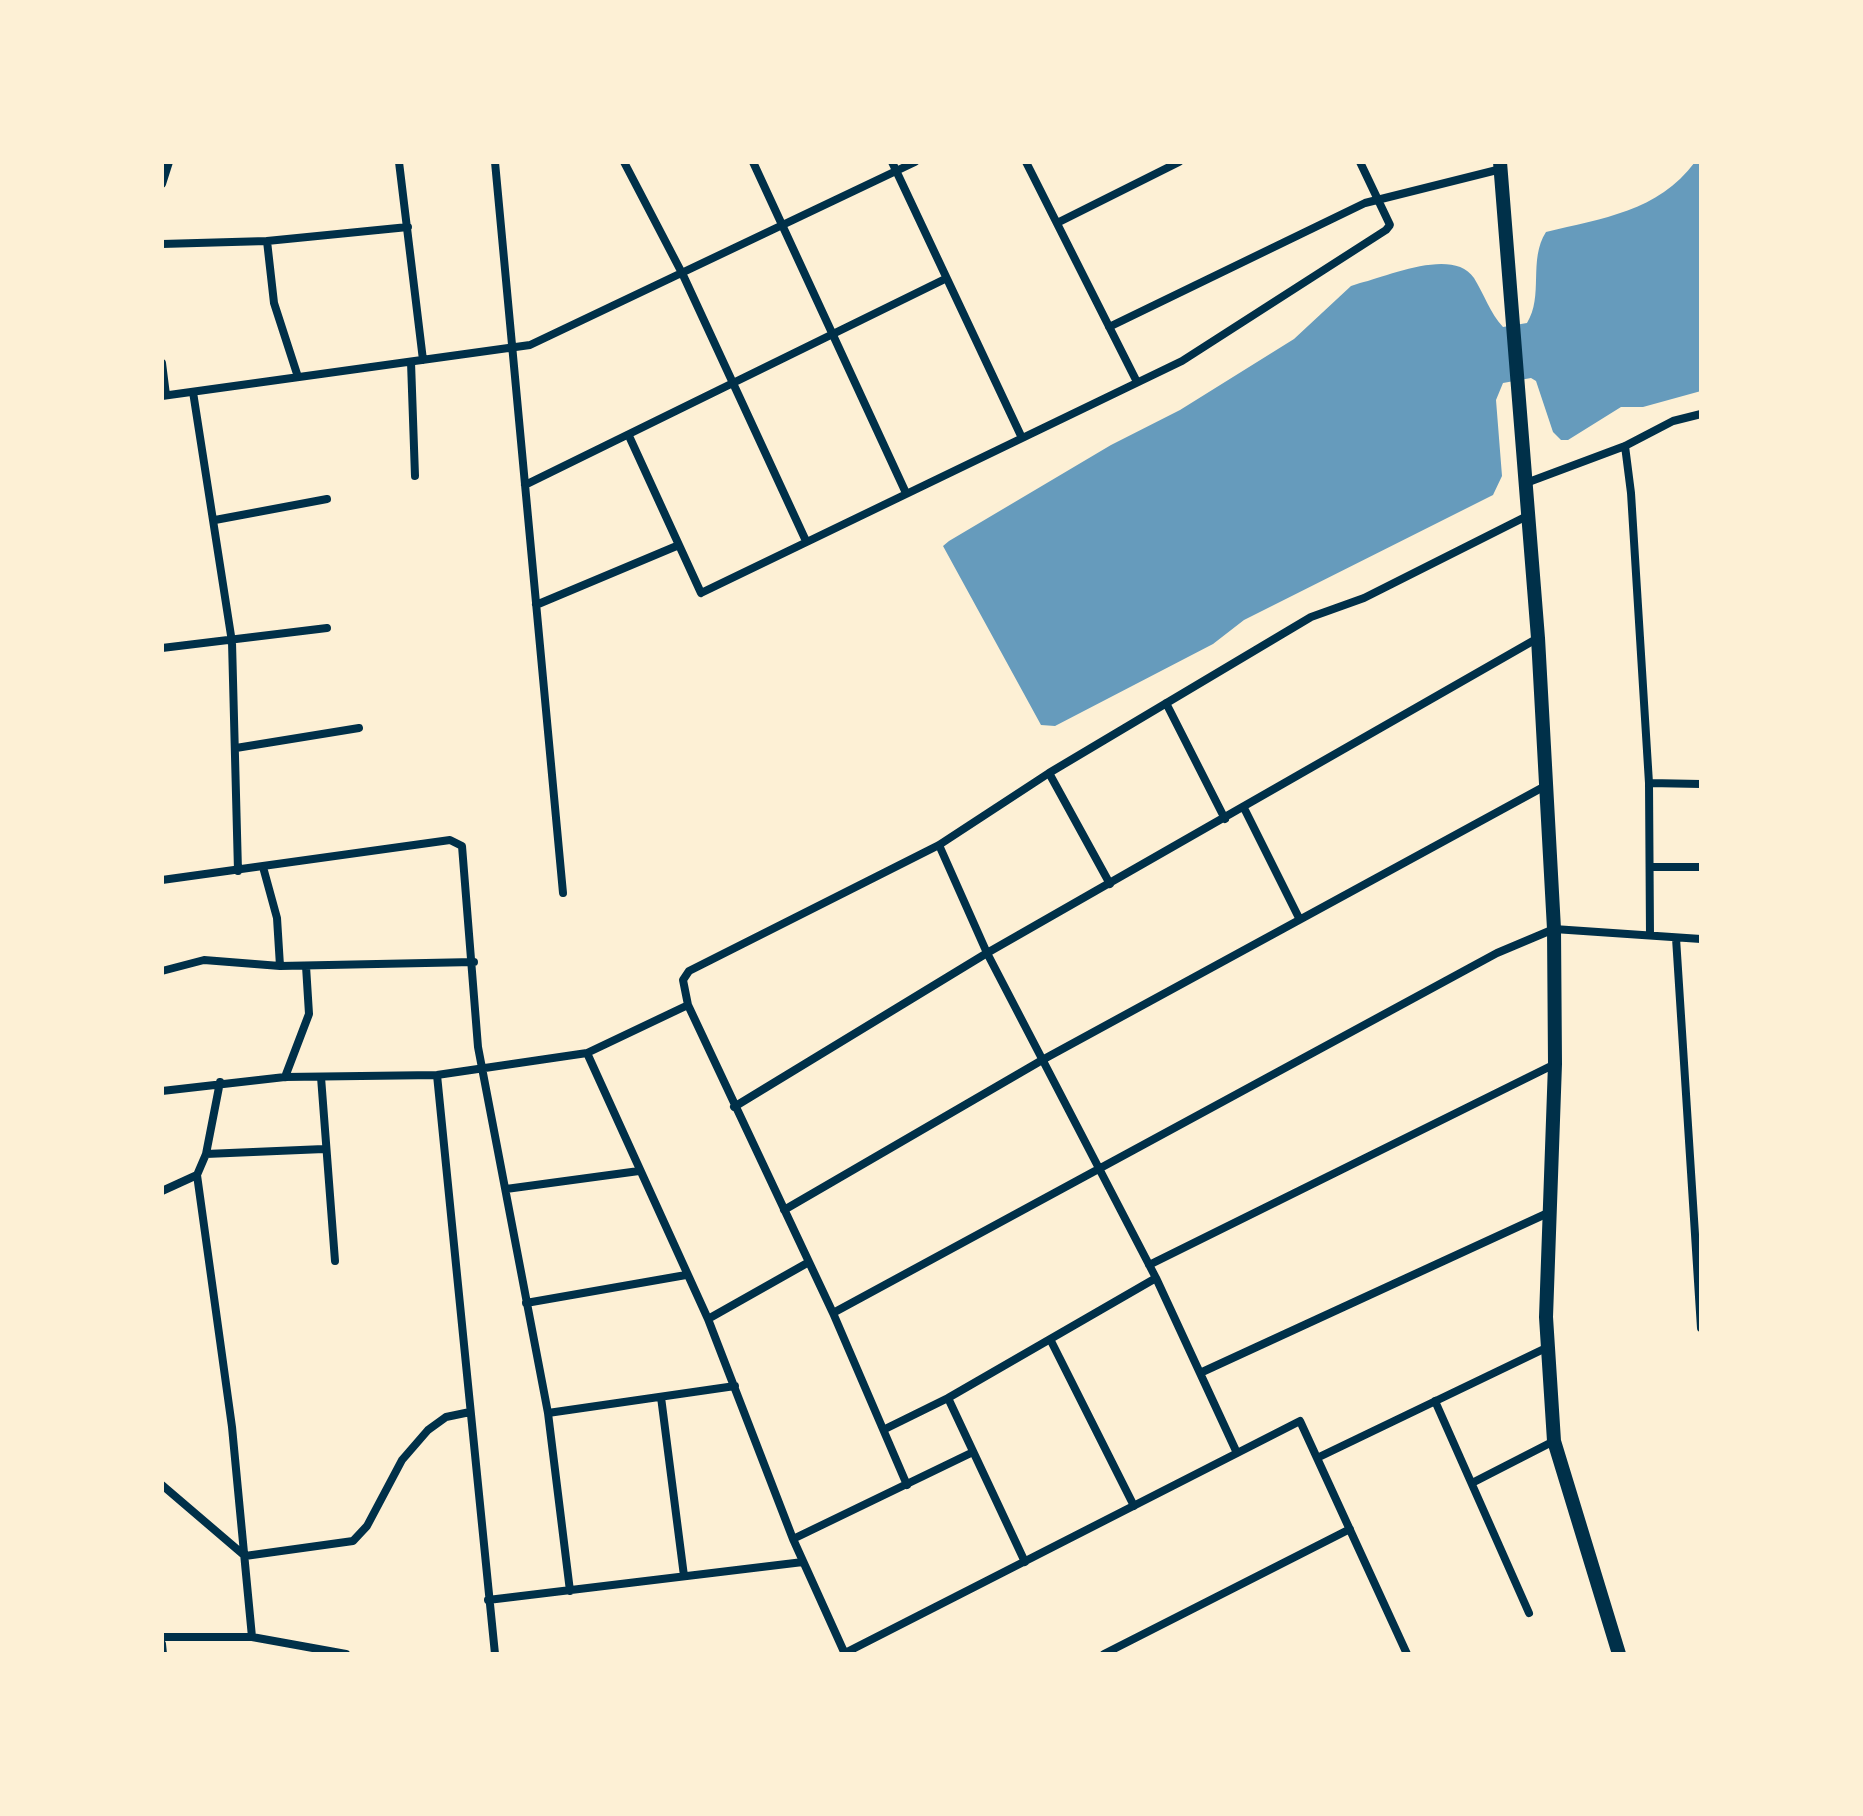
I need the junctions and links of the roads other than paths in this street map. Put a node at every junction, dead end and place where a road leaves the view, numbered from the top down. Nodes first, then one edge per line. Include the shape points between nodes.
1 (169, 162) edge
2 (399, 162) edge
3 (495, 162) edge
4 (624, 162) edge
5 (753, 162) edge
6 (915, 162) edge
7 (1026, 162) edge
8 (1179, 162) edge
9 (1360, 162) edge
10 (895, 166) edge
11 (1500, 166) edge
12 (162, 184) edge
13 (1378, 199) junction
14 (1057, 223) junction
15 (784, 225) junction
16 (408, 227) junction
17 (267, 241) junction
18 (162, 244) edge
19 (683, 275) junction
20 (945, 279) junction
21 (1109, 327) junction
22 (834, 331) junction
23 (515, 347) junction
24 (423, 360) junction
25 (411, 362) junction
26 (162, 363) edge
27 (298, 377) junction
28 (1137, 382) junction
29 (731, 383) junction
30 (193, 392) junction
31 (164, 396) edge
32 (1701, 414) edge
33 (629, 436) junction
34 (1022, 438) junction
35 (1625, 446) junction
36 (415, 476) dead end
37 (1526, 483) junction
38 (525, 485) junction
39 (906, 493) junction
40 (327, 499) dead end
41 (1529, 515) junction
42 (215, 520) junction
43 (806, 541) junction
44 (679, 545) junction
45 (536, 605) junction
46 (327, 628) dead end
47 (1538, 638) junction
48 (232, 642) junction
49 (162, 648) edge
50 (1166, 703) junction
51 (359, 728) dead end
52 (236, 748) junction
53 (1049, 773) junction
54 (1649, 783) junction
55 (1701, 784) edge
56 (1547, 785) junction
57 (1244, 808) junction
58 (1225, 819) junction
59 (939, 845) junction
60 (263, 867) junction
61 (1651, 867) junction
62 (1701, 867) edge
63 (238, 871) junction
64 (162, 880) edge
65 (1110, 884) junction
66 (563, 893) dead end
67 (1299, 918) junction
68 (1554, 929) junction
69 (1650, 935) junction
70 (1676, 938) junction
71 (1701, 939) edge
72 (987, 953) junction
73 (474, 962) junction
74 (280, 966) junction
75 (306, 966) junction
76 (162, 971) edge
77 (688, 1005) junction
78 (587, 1053) junction
79 (1044, 1059) junction
80 (1555, 1064) junction
81 (482, 1069) junction
82 (437, 1075) junction
83 (285, 1077) junction
84 (321, 1077) junction
85 (220, 1082) junction
86 (162, 1091) edge
87 (734, 1107) junction
88 (324, 1149) junction
89 (206, 1154) junction
90 (1099, 1167) junction
91 (639, 1171) junction
92 (197, 1175) junction
93 (506, 1189) junction
94 (162, 1191) edge
95 (784, 1210) junction
96 (1550, 1212) junction
97 (335, 1261) dead end
98 (809, 1262) junction
99 (1149, 1265) junction
100 (686, 1275) junction
101 (1156, 1278) junction
102 (526, 1303) junction
103 (833, 1313) junction
104 (708, 1319) junction
105 (1701, 1328) edge
106 (1050, 1339) junction
107 (1548, 1347) junction
108 (1200, 1373) junction
109 (735, 1386) junction
110 (661, 1397) junction
111 (948, 1398) junction
112 (1435, 1401) junction
113 (470, 1412) junction
114 (548, 1413) junction
115 (885, 1429) junction
116 (1554, 1441) junction
117 (971, 1453) junction
118 (1237, 1453) junction
119 (1317, 1458) junction
120 (1472, 1483) junction
121 (162, 1485) edge
122 (907, 1485) junction
123 (1134, 1506) junction
124 (1350, 1529) junction
125 (793, 1539) junction
126 (245, 1556) junction
127 (803, 1562) junction
128 (1025, 1562) junction
129 (684, 1576) junction
130 (570, 1591) junction
131 (488, 1600) junction
132 (1529, 1613) dead end
133 (162, 1637) edge
134 (252, 1637) junction
135 (287, 1643) junction
136 (162, 1644) edge
137 (163, 1654) edge
138 (288, 1654) edge
139 (346, 1654) edge
140 (495, 1654) edge
141 (845, 1654) edge
142 (1104, 1654) edge
143 (1407, 1654) edge
144 (1619, 1654) edge

1 - 12 street
2 - 16 street
3 - 23 street
4 - 19 street
5 - 15 street
6 - 10 street
7 - 14 street
8 - 14 street
9 - 13 street
10 - 15 street
10 - 20 street
11 - 13 street
11 - 37 street
13 - 21 street
13 - 28 street via 1390,225 1386,230 1204,347
14 - 21 street
15 - 19 street
15 - 22 street
16 - 17 street
16 - 24 street
17 - 18 street
17 - 27 street via 274,303
19 - 23 street via 548,339
19 - 29 street
20 - 22 street
20 - 34 street
21 - 28 street
22 - 29 street
22 - 39 street
23 - 24 street
23 - 38 street
24 - 25 street
25 - 27 street
25 - 36 street
26 - 31 street
27 - 30 street
28 - 34 street
29 - 33 street
29 - 43 street
30 - 31 street
30 - 42 street
32 - 35 street via 1673,421
33 - 38 street
33 - 44 street
34 - 39 street
35 - 37 street
35 - 54 street
37 - 41 street
38 - 45 street
39 - 43 street
40 - 42 street
41 - 47 street
41 - 50 street via 1364,598 1311,617
42 - 48 street
43 - 44 street via 701,593
44 - 45 street
45 - 66 street
46 - 48 street
47 - 56 street
47 - 57 street
48 - 49 street
48 - 52 street
50 - 53 street
50 - 58 street
51 - 52 street
52 - 63 street
53 - 59 street
53 - 65 street
54 - 55 street
54 - 61 street
56 - 67 street
56 - 68 street
57 - 58 street
57 - 67 street
58 - 65 street
59 - 72 street
59 - 77 street via 689,971 683,980
60 - 63 street
60 - 73 street via 458,843 464,852
60 - 74 street via 277,918
61 - 62 street
61 - 69 street
63 - 64 street
65 - 72 street
67 - 79 street
68 - 69 street
68 - 80 street
68 - 90 street via 1497,953
69 - 70 street
70 - 71 street
70 - 105 street
72 - 79 street
72 - 87 street
73 - 75 street
73 - 81 street
74 - 75 street
74 - 76 street via 204,960
75 - 83 street via 309,1014
77 - 78 street
77 - 87 street
78 - 81 street
78 - 91 street
79 - 90 street
79 - 95 street
80 - 96 street
80 - 99 street
81 - 82 street
81 - 93 street
82 - 84 street
82 - 113 street
83 - 84 street
83 - 85 street
84 - 88 street
85 - 86 street
85 - 89 street
87 - 95 street
88 - 89 street
88 - 97 street
89 - 92 street
90 - 99 street
90 - 103 street
91 - 93 street
91 - 100 street
92 - 94 street
92 - 126 street
93 - 102 street
95 - 98 street
96 - 107 street
96 - 108 street
98 - 103 street
98 - 104 street
99 - 101 street
100 - 102 street
100 - 104 street
101 - 106 street
101 - 108 street
102 - 114 street
103 - 115 street
104 - 109 street
106 - 111 street
106 - 123 street
107 - 112 street
107 - 116 street
108 - 118 street
109 - 110 street
109 - 125 street
110 - 114 street
110 - 129 street
111 - 115 street
111 - 117 street
112 - 119 street
112 - 120 street
113 - 126 street via 446,1417 428,1430 402,1460 367,1526 353,1541
113 - 131 street
114 - 130 street
115 - 122 street
116 - 120 street
116 - 144 street
117 - 122 street
117 - 128 street
118 - 119 street via 1300,1421
118 - 123 street
119 - 124 street
120 - 132 street
121 - 126 street
122 - 125 street
123 - 128 street
124 - 142 street
124 - 143 street
125 - 127 street
126 - 134 street
127 - 129 street
127 - 141 street
128 - 141 street
129 - 130 street
130 - 131 street
131 - 140 street
133 - 134 street
134 - 135 street
135 - 138 street
135 - 139 street
136 - 137 street

